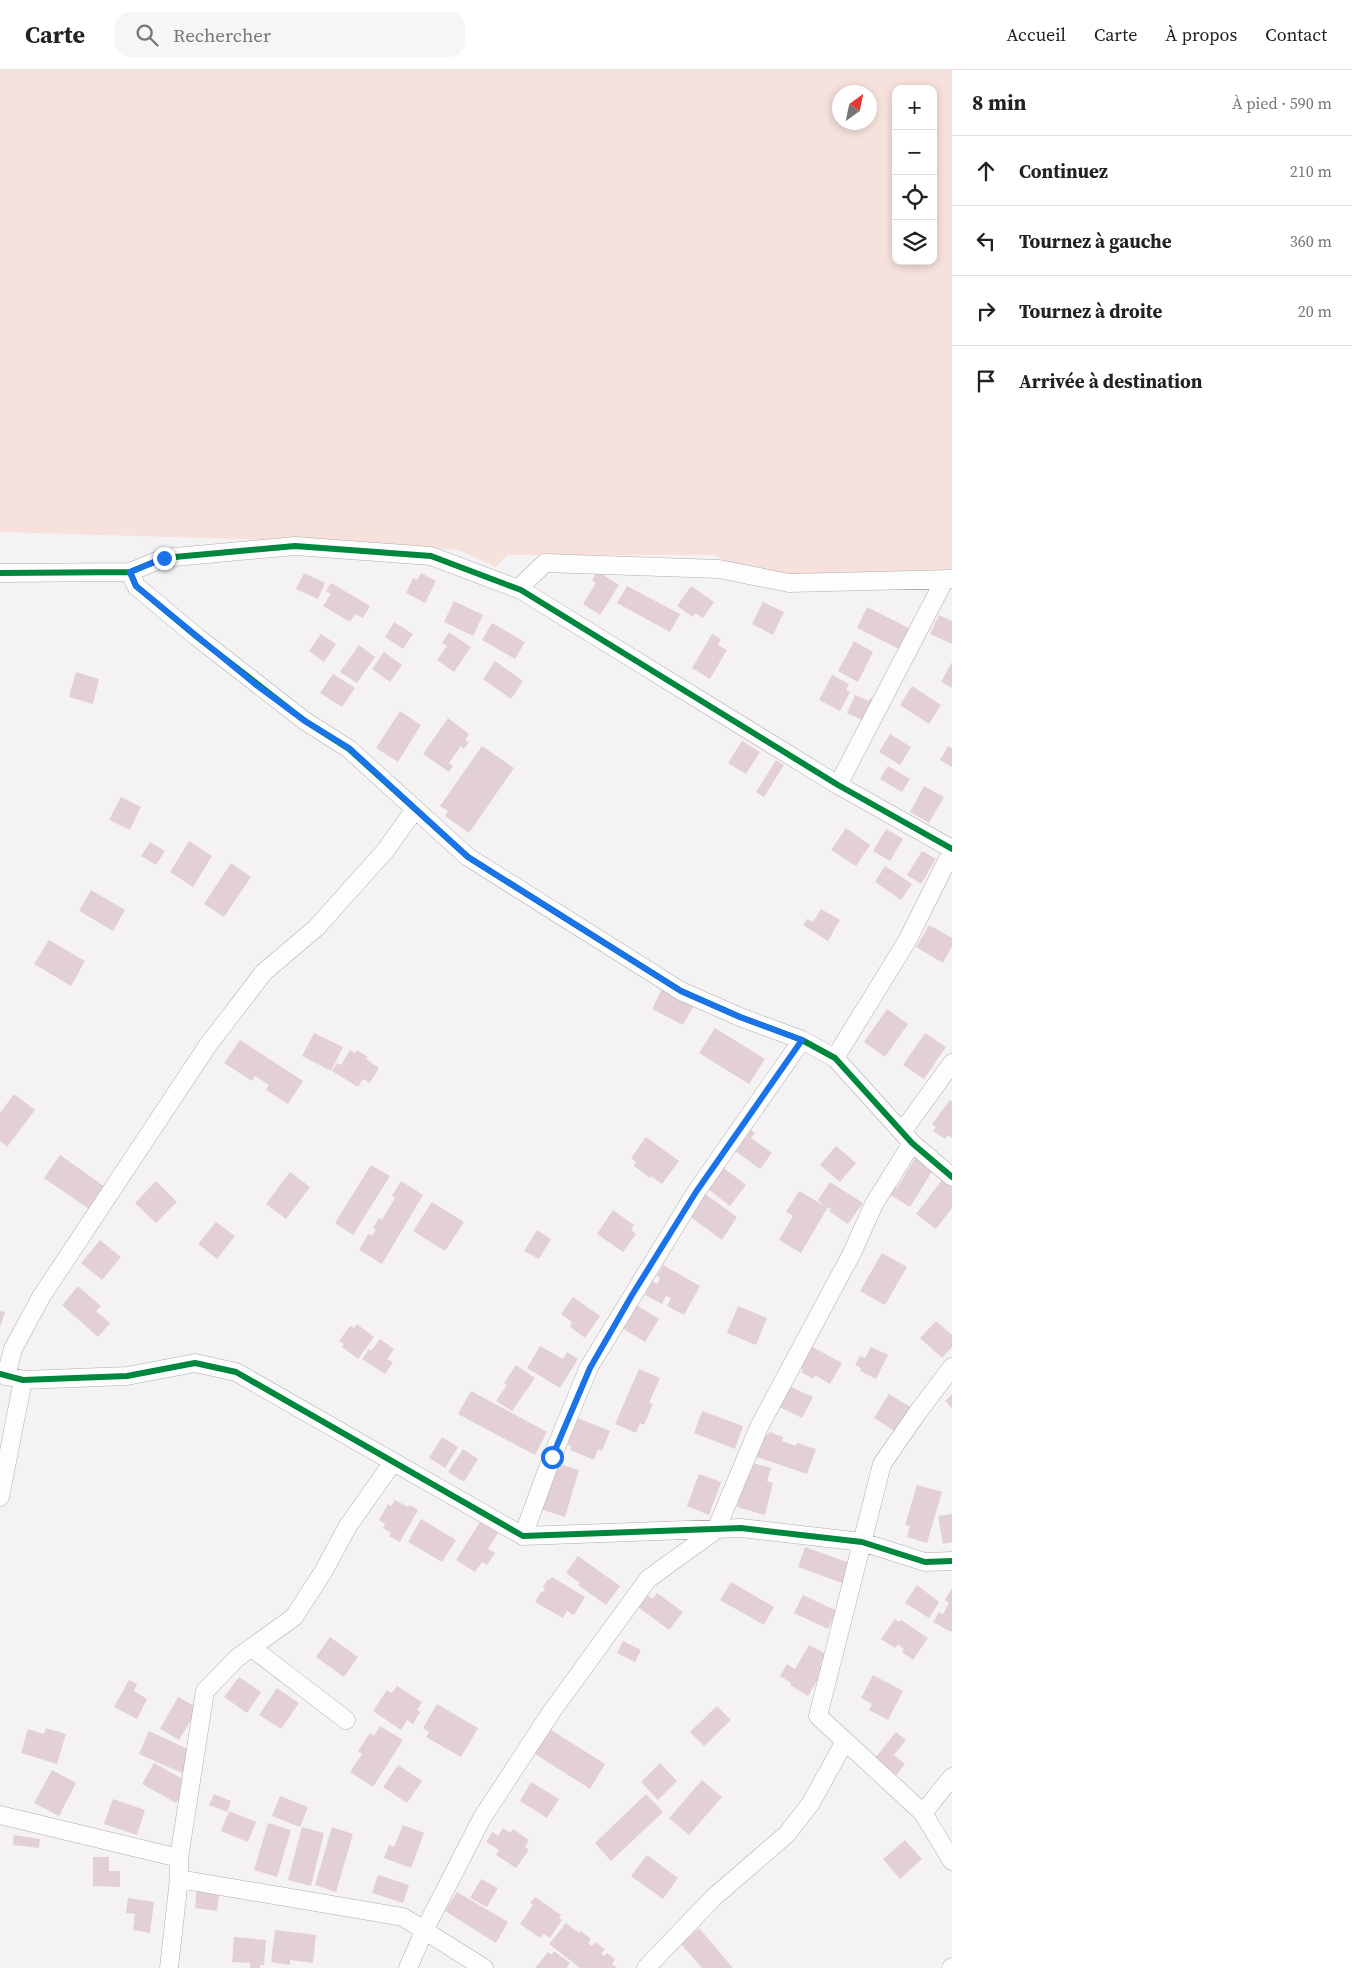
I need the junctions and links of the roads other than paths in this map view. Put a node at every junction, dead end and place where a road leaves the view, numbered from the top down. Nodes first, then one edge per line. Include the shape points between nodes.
1 (130, 572) junction
2 (0, 573) edge
3 (948, 579) edge
4 (522, 590) junction
5 (838, 785) junction
6 (414, 809) junction
7 (952, 850) edge
8 (802, 1040) junction
9 (834, 1058) junction
10 (952, 1063) edge
11 (907, 1137) junction
12 (952, 1177) edge
13 (952, 1367) edge
14 (10, 1377) edge
15 (393, 1462) junction
16 (0, 1497) edge
17 (716, 1530) junction
18 (523, 1536) junction
19 (862, 1542) junction
20 (952, 1561) edge
21 (252, 1648) junction
22 (346, 1720) dead end
23 (844, 1742) junction
24 (952, 1777) edge
25 (923, 1813) junction
26 (0, 1815) edge
27 (179, 1858) junction
28 (952, 1861) edge
29 (179, 1879) junction
30 (425, 1929) junction
31 (169, 1968) edge
32 (408, 1968) edge
33 (484, 1968) edge
34 (646, 1968) edge

1 - 2 street
1 - 4 street via 164,558 295,546 431,556
1 - 6 street via 136,586 197,637 305,721 349,748
3 - 4 street via 789,583 719,569 545,563 524,583
3 - 5 street
4 - 5 street
5 - 7 street
6 - 8 street via 468,857 681,991
6 - 14 street via 385,851 316,928 264,972 208,1045 41,1297 13,1349
7 - 9 street via 907,941
8 - 9 street
8 - 18 street via 696,1192 590,1368
9 - 11 street
10 - 11 street
11 - 12 street
11 - 17 street via 852,1252 759,1427
13 - 19 street via 882,1464
14 - 15 street via 127,1376 196,1363 236,1372
14 - 16 street
15 - 18 street
15 - 21 street via 348,1526 294,1617
17 - 18 street
17 - 19 street via 741,1528
17 - 30 street via 648,1579 552,1711 482,1818
19 - 20 street via 925,1562
19 - 23 street via 818,1716
21 - 22 street
21 - 27 street via 237,1658 205,1691
23 - 25 street
23 - 34 street via 811,1803 787,1834 714,1898
24 - 25 street
25 - 28 street
26 - 27 street
27 - 29 street
29 - 30 street via 403,1917
29 - 31 street
30 - 32 street
30 - 33 street

